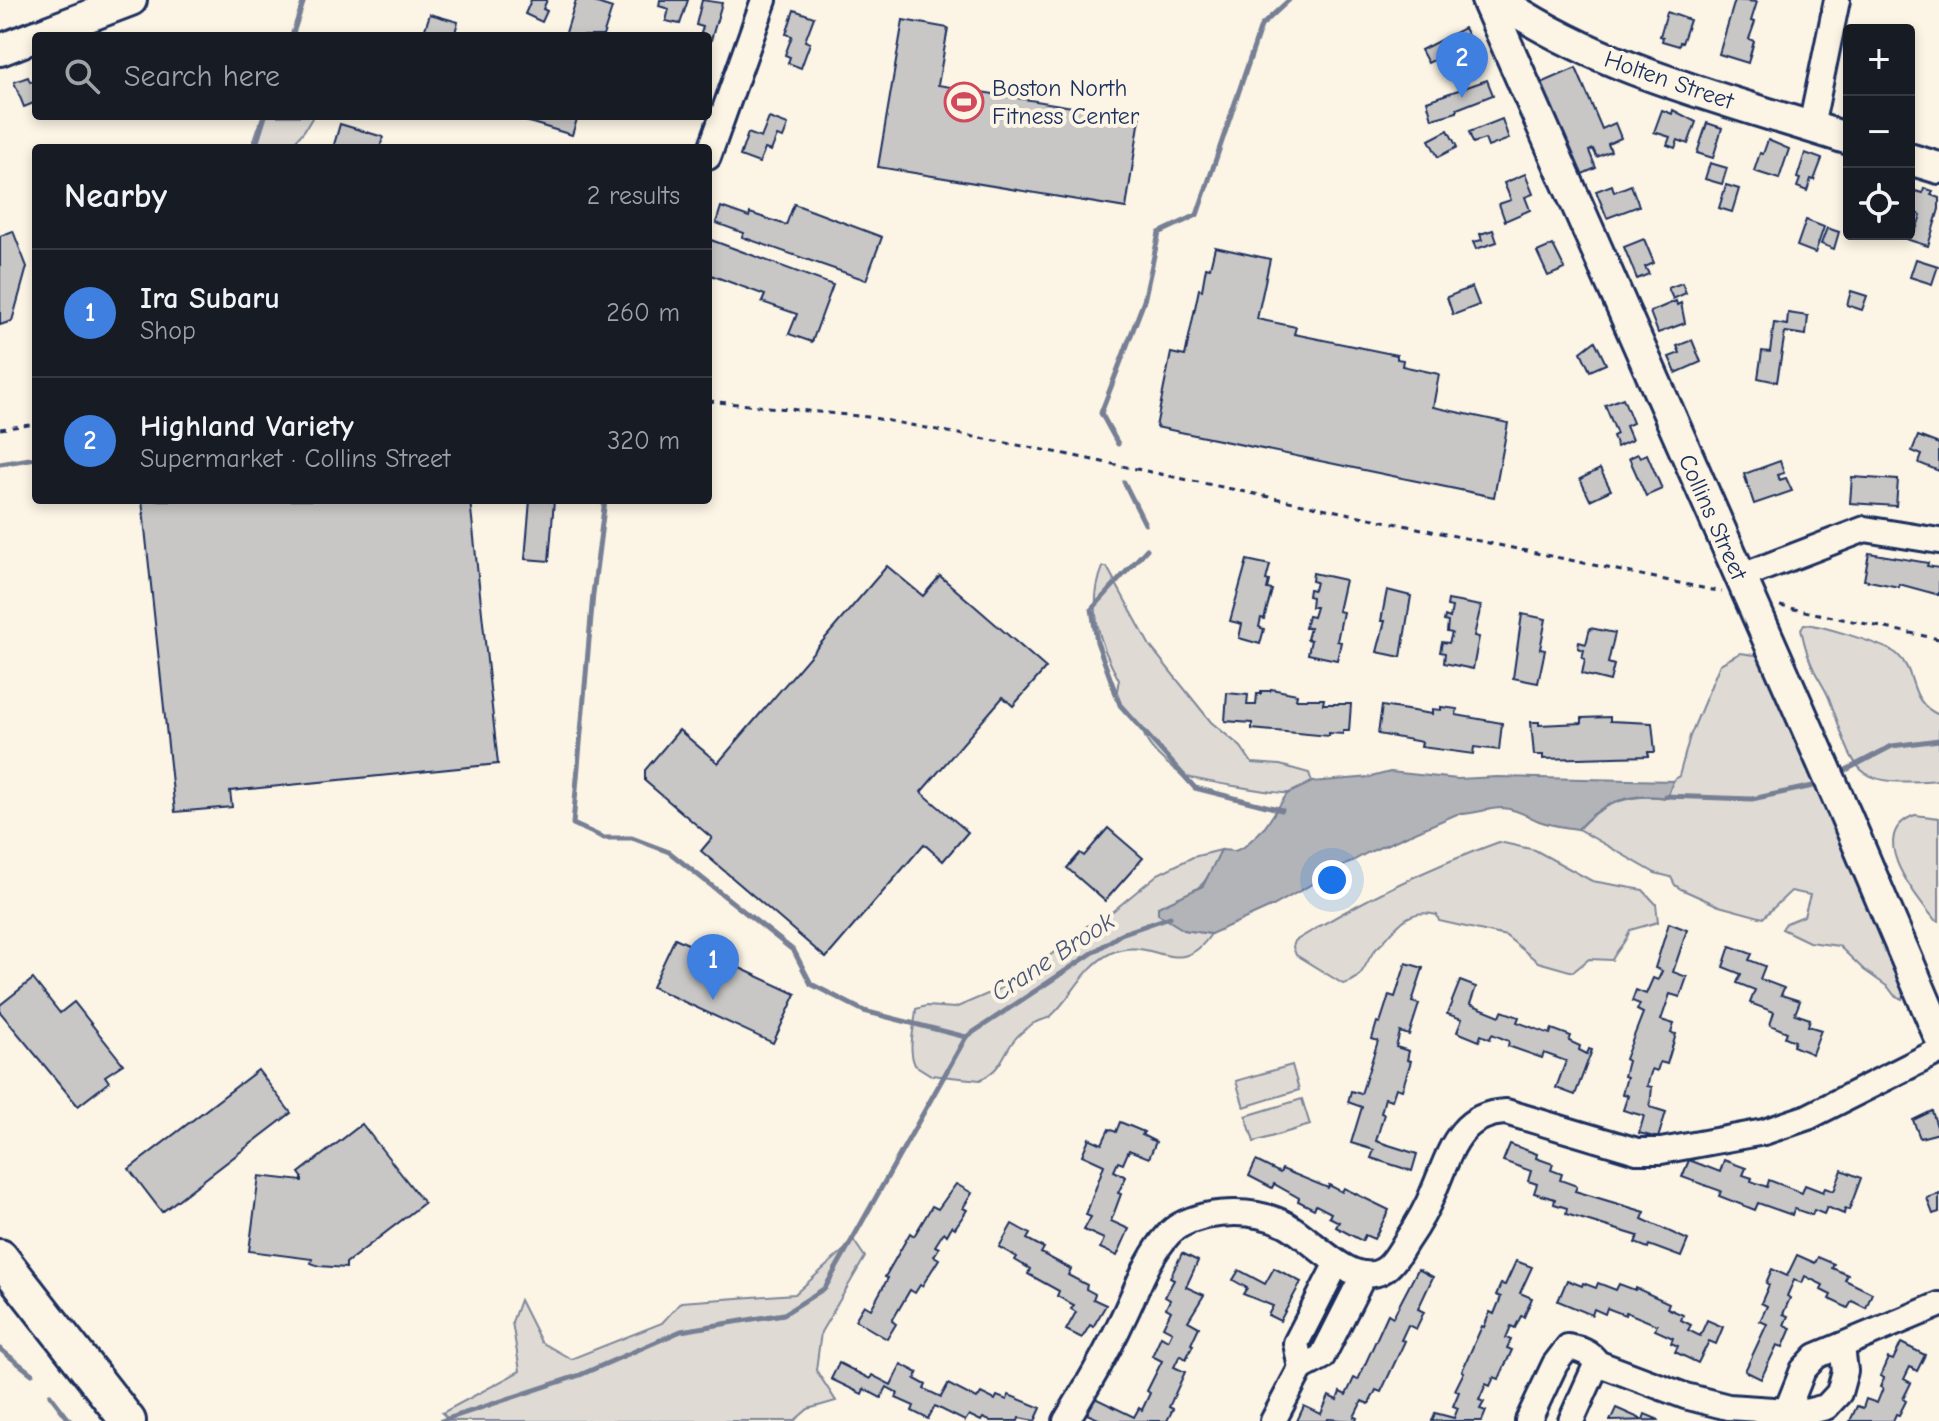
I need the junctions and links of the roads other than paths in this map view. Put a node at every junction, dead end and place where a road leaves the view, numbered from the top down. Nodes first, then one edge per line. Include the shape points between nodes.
1 (131, 0) edge
2 (764, 0) edge
3 (1487, 0) edge
4 (1499, 0) edge
5 (1837, 0) edge
6 (1547, 30) junction
7 (47, 32) edge
8 (32, 38) edge
9 (0, 50) edge
10 (1515, 66) junction
11 (1811, 127) junction
12 (1843, 137) edge
13 (712, 146) edge
14 (1915, 161) edge
15 (1939, 168) edge
16 (1939, 541) edge
17 (1745, 588) junction
18 (1939, 1035) edge
19 (1939, 1051) edge
20 (0, 1257) edge
21 (1337, 1263) junction
22 (1364, 1274) junction
23 (11, 1280) edge
24 (1939, 1305) edge
25 (1842, 1347) junction
26 (1597, 1363) junction
27 (1301, 1368) junction
28 (1787, 1410) junction
29 (128, 1421) edge
30 (1066, 1421) edge
31 (1273, 1421) edge
32 (1528, 1421) edge
33 (1571, 1421) edge

1 - 7 main road
2 - 13 street
3 - 10 main road, Collins Street
4 - 6 main road, Holten Street
5 - 11 street
6 - 10 main road
6 - 11 main road, Holten Street via 1629,69
8 - 9 main road
10 - 17 main road, Collins Street
11 - 12 main road, Holten Street
14 - 15 main road
16 - 17 street via 1865,529
17 - 18 main road, Collins Street
19 - 22 street via 1808,1117 1764,1132 1661,1151 1637,1151 1515,1113 1479,1118 1450,1151 1434,1193 1394,1260 1385,1270
20 - 23 highway
21 - 22 street
21 - 27 street via 1296,1343
21 - 30 street via 1282,1222 1255,1215 1220,1214 1176,1227 1153,1258
22 - 27 street via 1322,1357
23 - 29 highway
24 - 25 street
25 - 28 street via 1816,1356 1803,1370
25 - 28 street via 1845,1371 1839,1393 1816,1411
26 - 28 street via 1714,1403
26 - 32 street via 1580,1349 1568,1347
26 - 33 street
27 - 31 street

